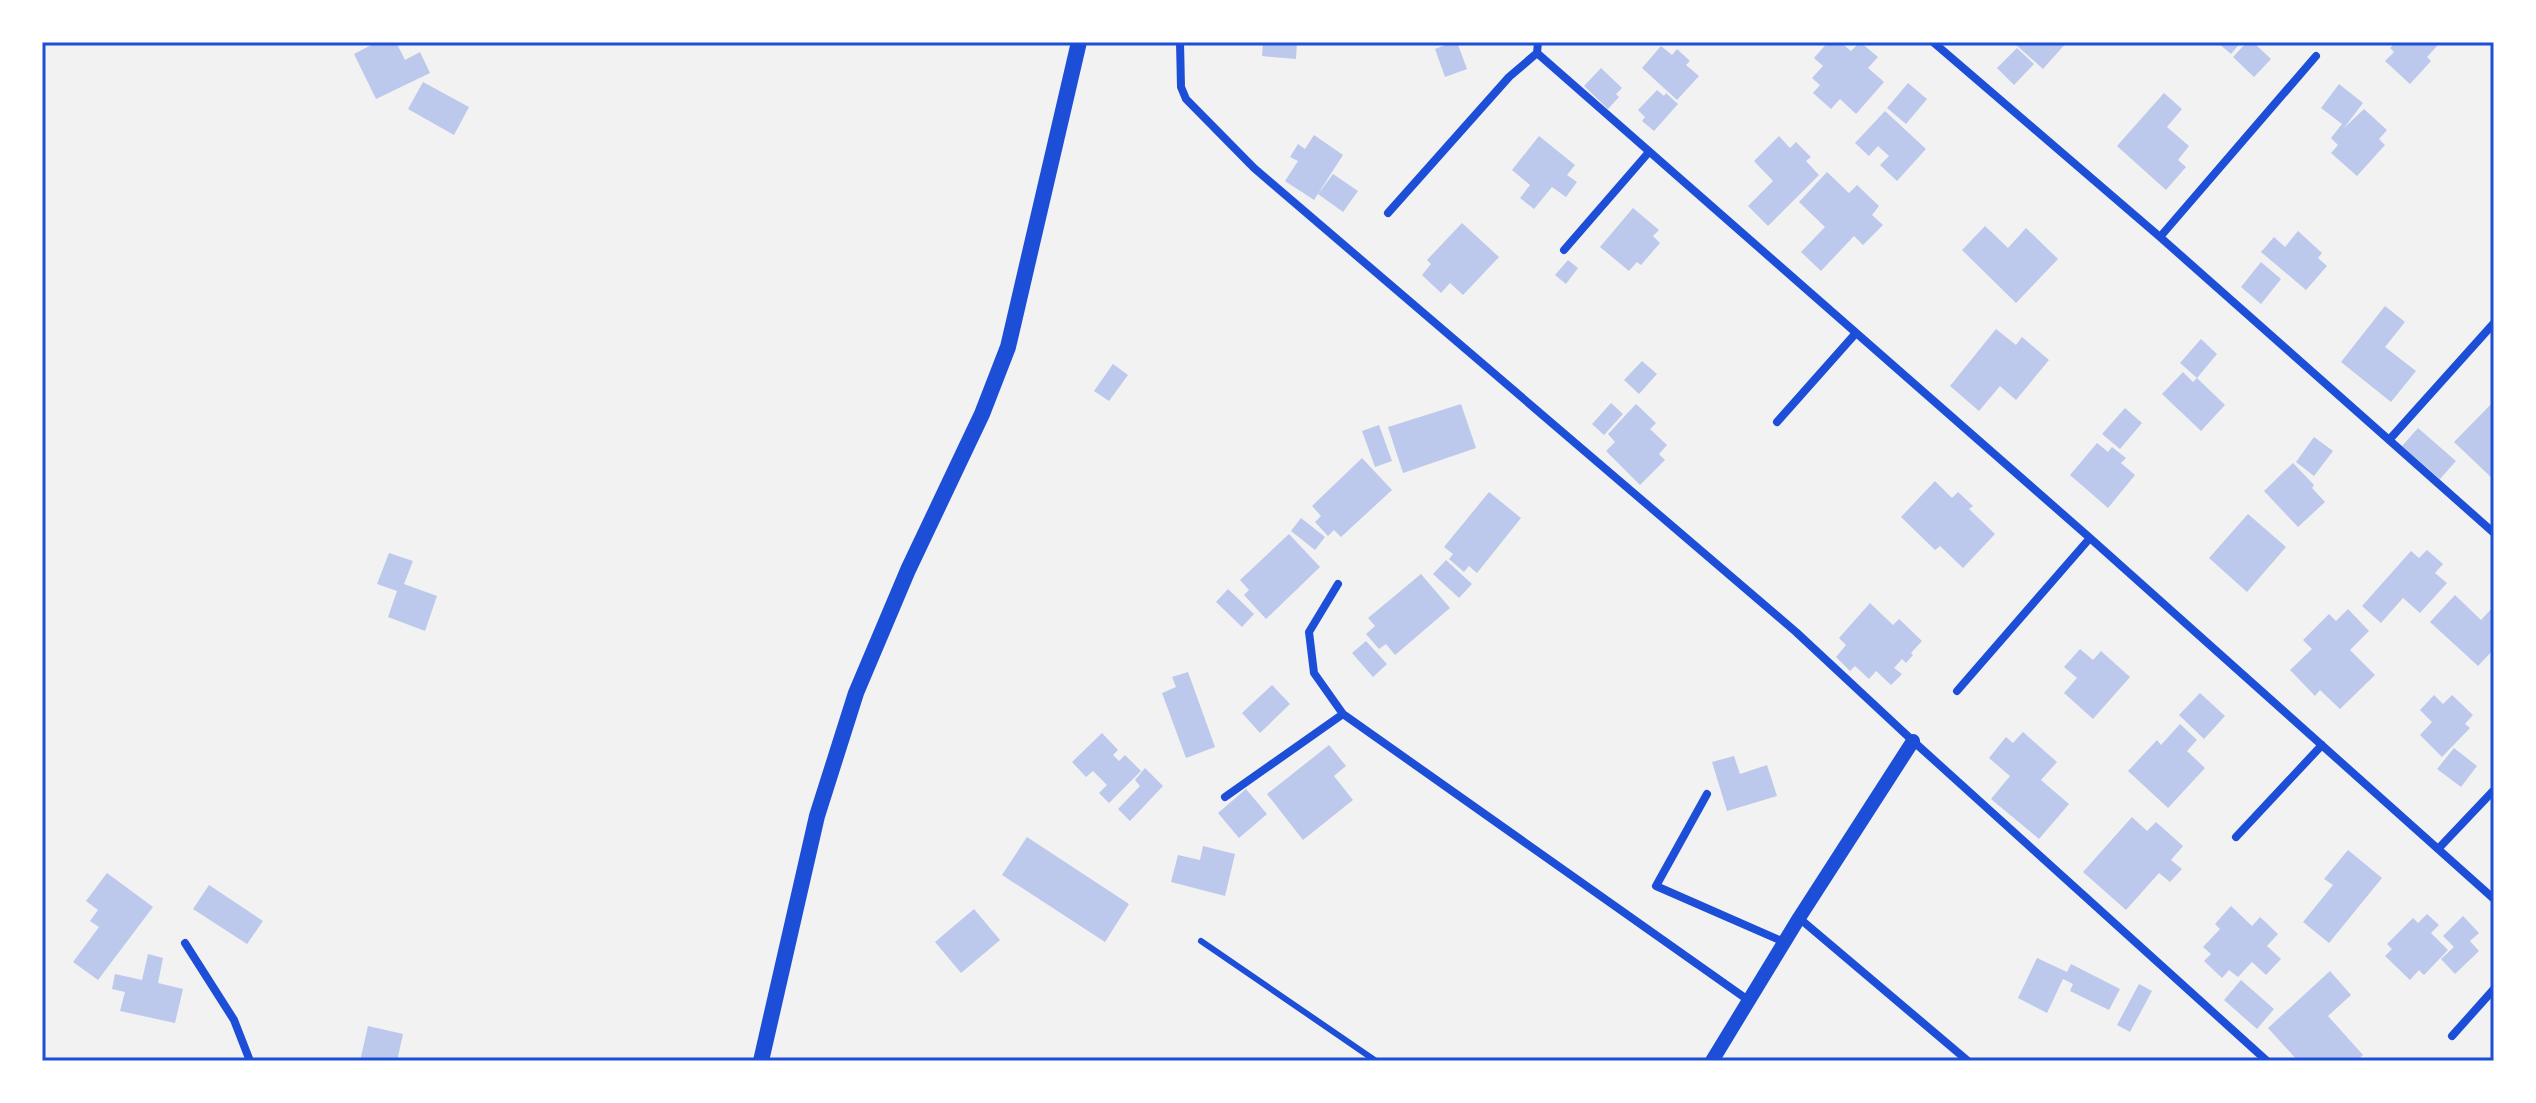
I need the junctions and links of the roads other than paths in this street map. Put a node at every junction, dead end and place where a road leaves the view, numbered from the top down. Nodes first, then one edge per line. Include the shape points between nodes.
1 (1079, 42) edge
2 (1180, 42) edge
3 (1538, 42) edge
4 (1937, 43) edge
5 (1537, 53) junction
6 (2316, 56) dead end
7 (1649, 152) junction
8 (1388, 213) dead end
9 (2160, 237) junction
10 (1564, 250) dead end
11 (2494, 323) edge
12 (1856, 333) junction
13 (1777, 422) dead end
14 (2389, 440) junction
15 (2494, 533) edge
16 (2090, 538) junction
17 (1338, 584) dead end
18 (1957, 691) dead end
19 (1343, 714) junction
20 (1913, 741) junction
21 (2322, 745) junction
22 (2494, 790) edge
23 (1707, 794) dead end
24 (1225, 797) dead end
25 (2236, 837) dead end
26 (2438, 849) junction
27 (2494, 899) edge
28 (1799, 918) junction
29 (1201, 941) dead end
30 (1784, 942) junction
31 (185, 943) dead end
32 (2494, 989) edge
33 (1748, 1000) junction
34 (2452, 1036) dead end
35 (250, 1061) edge
36 (761, 1061) edge
37 (1376, 1061) edge
38 (1712, 1061) edge
39 (1968, 1061) edge
40 (2267, 1061) edge

1 - 36 main road via 1008,347 856,693 817,816
2 - 20 street via 1186,99 1254,168 1728,572
3 - 5 street
4 - 9 street
5 - 7 street
5 - 8 street via 1509,77
6 - 9 street
7 - 10 street
7 - 12 street
9 - 14 street
11 - 14 street
12 - 13 street
12 - 16 street
14 - 15 street
16 - 18 street
16 - 21 street
17 - 19 street via 1309,632 1314,673
19 - 24 street
19 - 33 street
20 - 28 street
20 - 40 street
21 - 25 street
21 - 26 street
22 - 26 street
23 - 30 street via 1656,886
26 - 27 street
28 - 30 street
28 - 39 street
29 - 37 lane
30 - 33 street
31 - 35 street via 234,1020
32 - 34 street
33 - 38 street

